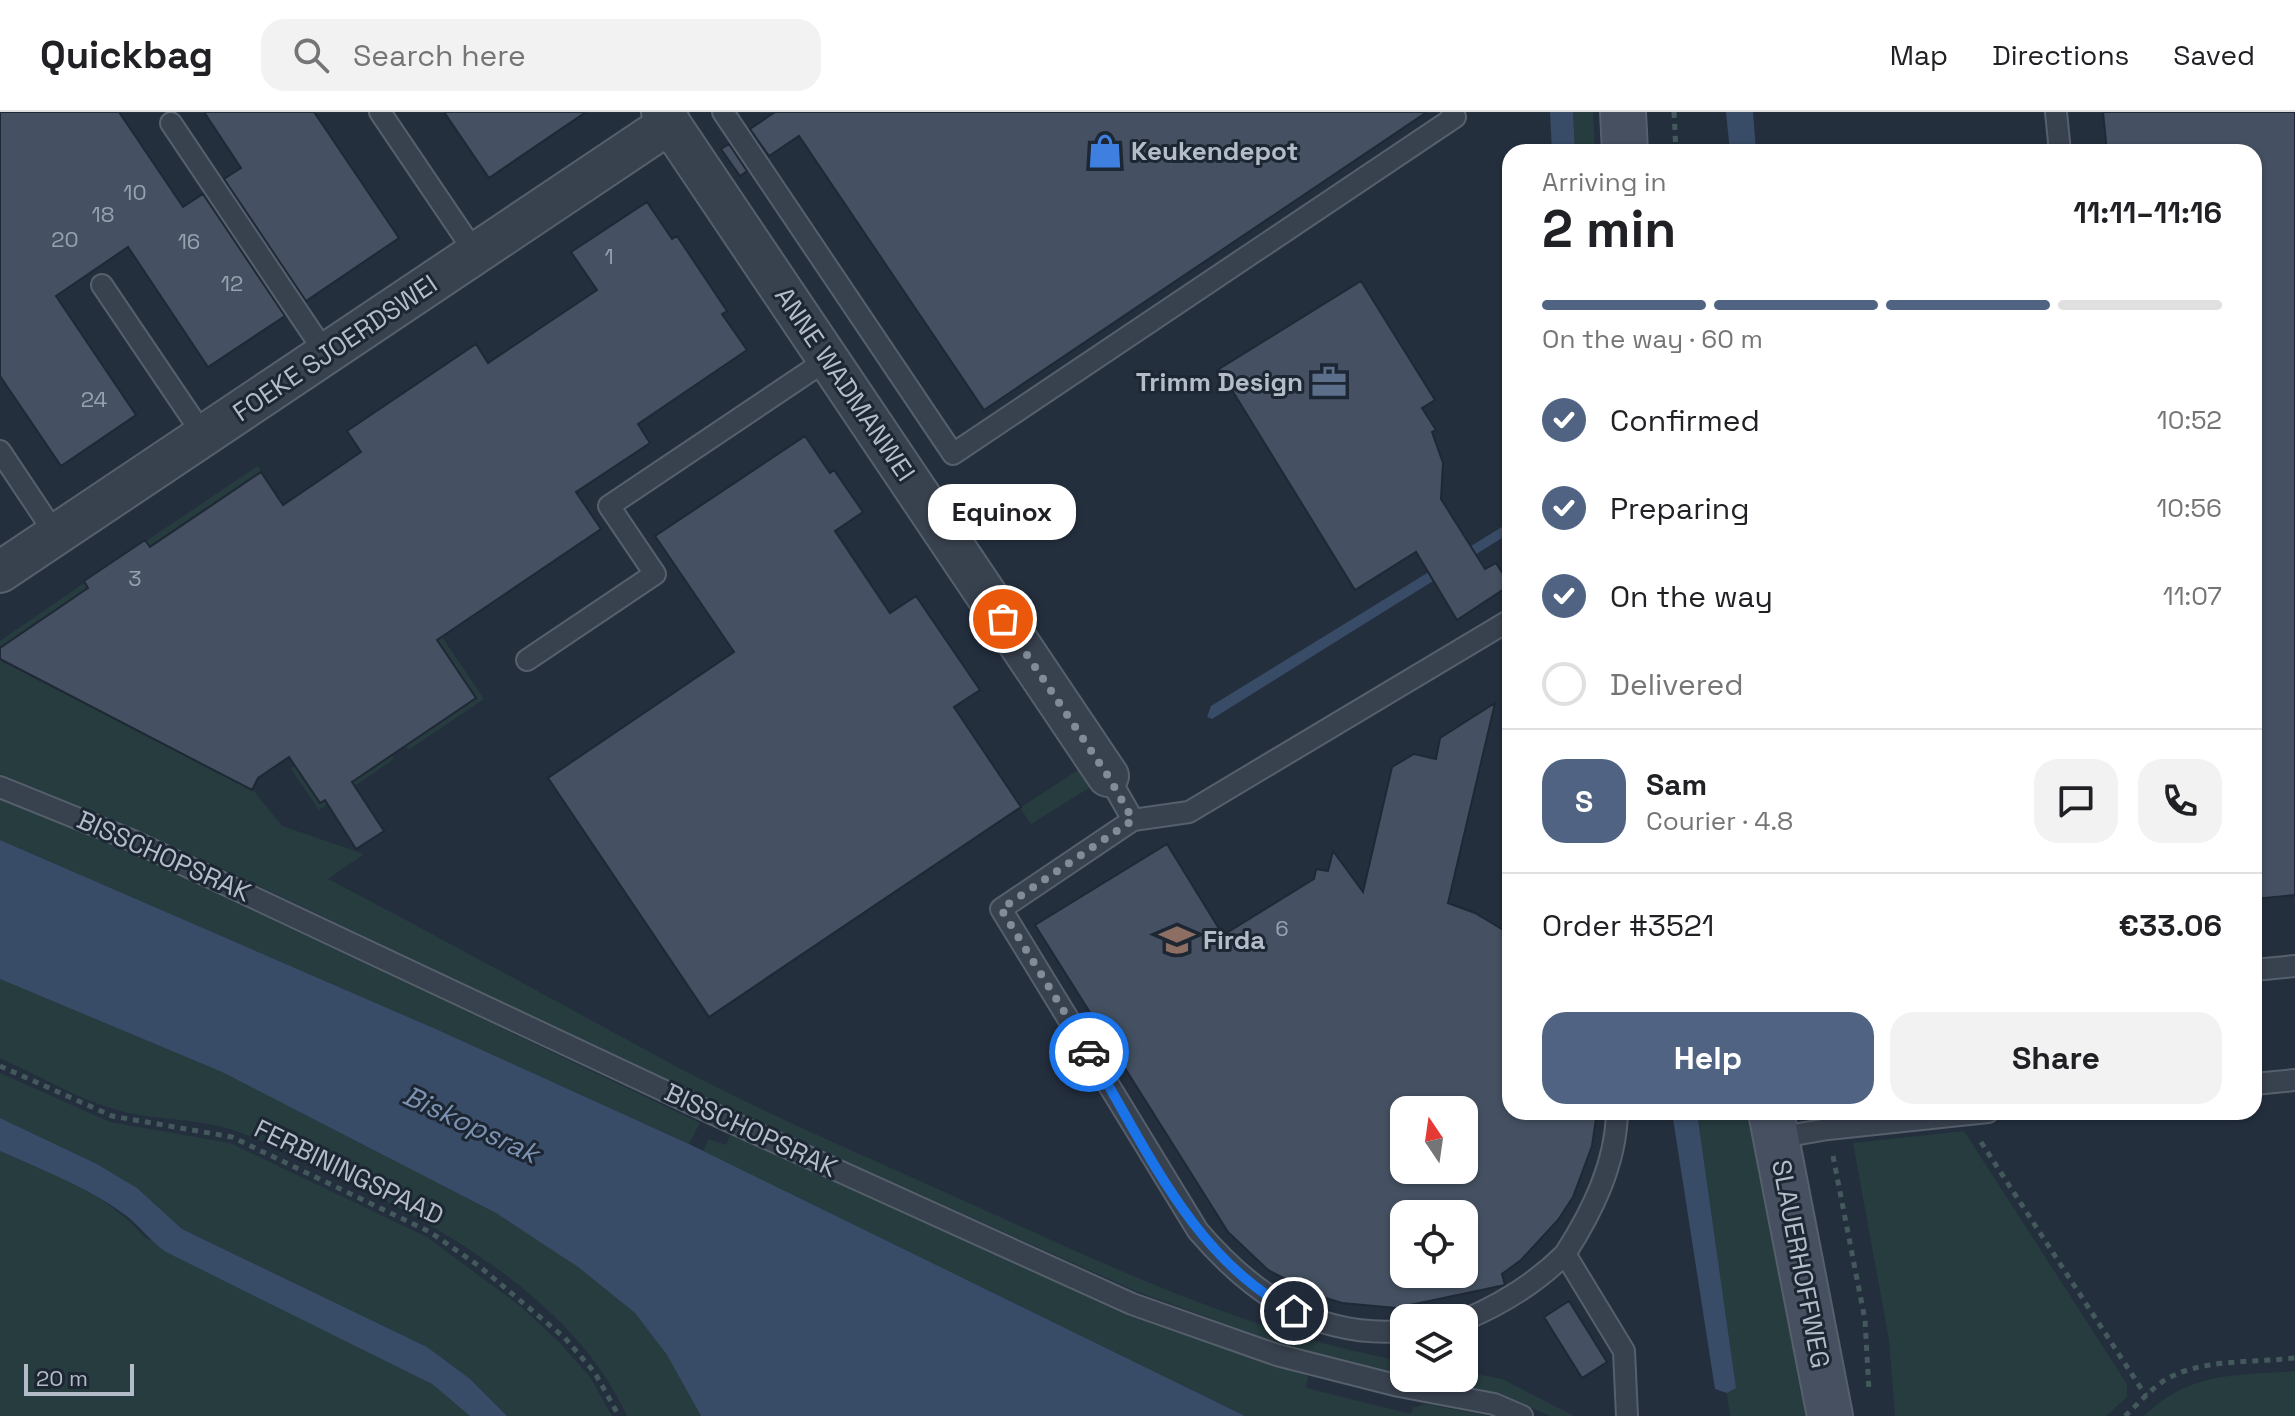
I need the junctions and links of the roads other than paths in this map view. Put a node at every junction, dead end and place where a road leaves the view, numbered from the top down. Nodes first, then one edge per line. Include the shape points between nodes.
1 (380, 112) edge
2 (723, 112) edge
3 (1452, 112) edge
4 (1623, 112) edge
5 (2056, 112) edge
6 (666, 118) edge
7 (171, 123) dead end
8 (1625, 144) edge
9 (2059, 144) edge
10 (476, 254) junction
11 (102, 285) dead end
12 (326, 354) junction
13 (828, 359) junction
14 (204, 436) junction
15 (0, 451) edge
16 (56, 535) junction
17 (0, 572) edge
18 (1502, 625) edge
19 (527, 660) dead end
20 (1108, 776) joint
21 (0, 787) edge
22 (1133, 820) junction
23 (2295, 966) edge
24 (2262, 969) edge
25 (2295, 1080) edge
26 (2262, 1083) edge
27 (1616, 1120) edge
28 (1910, 1120) edge
29 (1774, 1125) edge
30 (1565, 1254) junction
31 (1478, 1314) edge
32 (1390, 1331) edge
33 (1522, 1416) edge
34 (1627, 1416) edge
35 (1830, 1416) edge

1 - 10 lane
2 - 3 lane via 953,454 1455,117
4 - 8 main road
5 - 9 lane
6 - 10 street, FOEKE SJOERDSWEI
6 - 13 street, ANNE WADMANWEI
7 - 12 lane
10 - 12 street, FOEKE SJOERDSWEI
11 - 14 lane
12 - 14 street, FOEKE SJOERDSWEI
13 - 19 lane via 609,506 655,574
13 - 20 street, ANNE WADMANWEI
14 - 16 street, FOEKE SJOERDSWEI
15 - 16 lane
16 - 17 street, FOEKE SJOERDSWEI
18 - 22 lane via 1189,812
20 - 22 lane
21 - 33 lane, BISSCHOPSRAK via 131,840 1132,1304 1277,1355 1479,1401
22 - 32 lane via 1001,909 1198,1231 1227,1265 1262,1295 1294,1311 1360,1330
23 - 24 lane
25 - 26 lane
27 - 30 lane via 1605,1176
28 - 29 lane via 1828,1129
29 - 35 main road, SLAUERHOFFWEG
30 - 31 lane via 1545,1274
30 - 34 lane via 1624,1351

